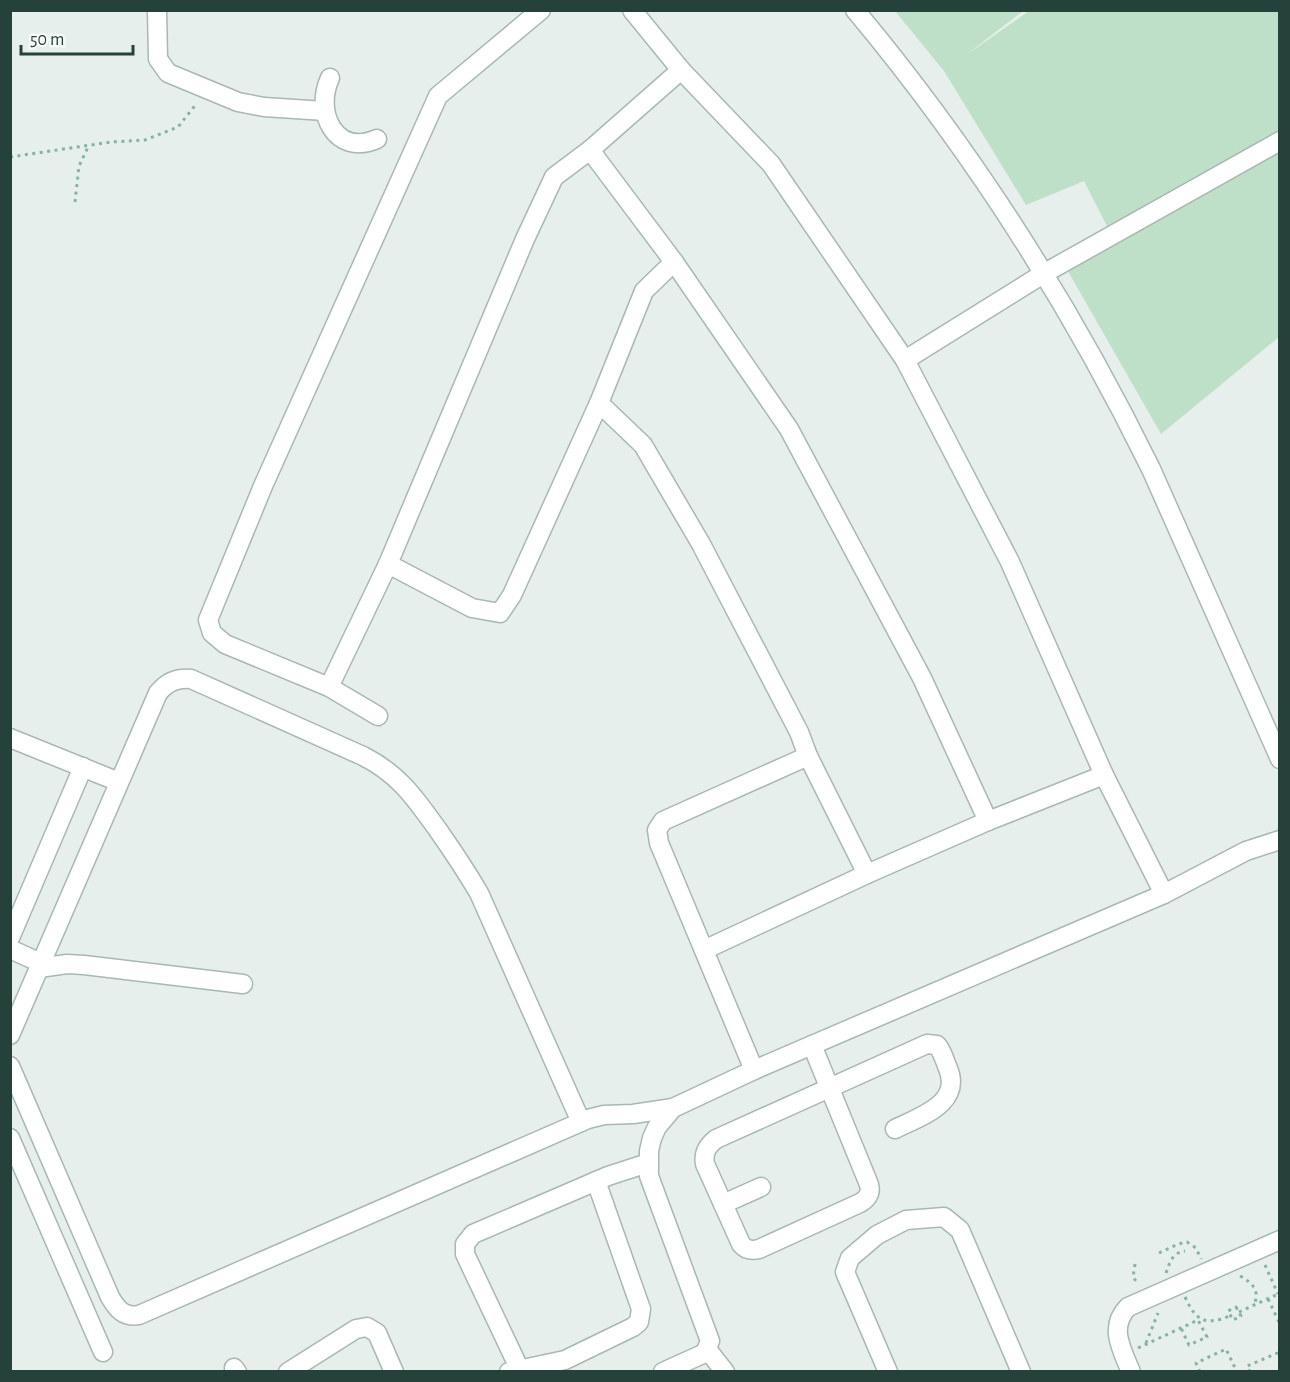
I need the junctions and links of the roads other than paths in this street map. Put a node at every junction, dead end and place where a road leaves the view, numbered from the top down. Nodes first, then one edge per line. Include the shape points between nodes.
1 (158, 10) edge
2 (541, 10) edge
3 (632, 10) edge
4 (855, 10) edge
5 (681, 69) junction
6 (330, 78) dead end
7 (325, 111) junction
8 (377, 140) dead end
9 (1280, 141) edge
10 (590, 150) junction
11 (674, 262) junction
12 (1043, 274) junction
13 (905, 360) junction
14 (599, 403) junction
15 (388, 564) junction
16 (329, 687) junction
17 (378, 717) dead end
18 (10, 738) edge
19 (808, 756) junction
20 (1280, 759) edge
21 (83, 767) junction
22 (1104, 775) junction
23 (119, 782) junction
24 (988, 821) junction
25 (1280, 840) edge
26 (867, 874) junction
27 (1164, 894) junction
28 (11, 939) edge
29 (704, 950) junction
30 (40, 966) junction
31 (243, 984) dead end
32 (10, 1035) edge
33 (812, 1045) junction
34 (10, 1066) edge
35 (754, 1070) junction
36 (831, 1088) junction
37 (673, 1108) junction
38 (581, 1122) junction
39 (895, 1129) dead end
40 (10, 1138) edge
41 (648, 1163) junction
42 (596, 1181) junction
43 (761, 1186) dead end
44 (723, 1204) junction
45 (1280, 1240) edge
46 (707, 1349) junction
47 (103, 1352) dead end
48 (514, 1370) edge
49 (288, 1371) edge
50 (394, 1371) edge
51 (663, 1371) edge
52 (725, 1371) edge
53 (888, 1371) edge
54 (1021, 1371) edge
55 (1131, 1371) edge

1 - 7 street via 157,53 168,73 251,105
2 - 16 street via 438,96 263,486 208,620 212,633 225,644
3 - 5 street
4 - 12 street via 954,139
5 - 10 street
5 - 13 street via 771,164
6 - 7 street via 324,94
7 - 8 street via 330,127 341,138 362,144
9 - 12 street
10 - 11 street
10 - 15 street via 554,177
11 - 14 street via 644,291
11 - 24 street via 789,429 922,678
12 - 13 street
12 - 20 street via 1134,435
13 - 22 street via 1010,562
14 - 15 street via 512,595 500,613 472,608
14 - 19 street via 644,445 701,544
15 - 16 street
16 - 17 street
18 - 21 street
19 - 26 street
19 - 29 street via 663,821 657,830
21 - 23 street
21 - 28 street
22 - 24 street
22 - 27 street
23 - 30 street
23 - 38 street via 158,693 169,682 183,678 198,681 385,769 414,796 479,892
24 - 26 street
25 - 27 street via 1246,851
26 - 29 street
27 - 33 street
28 - 30 street
29 - 35 street
30 - 31 street via 84,965
30 - 32 street
33 - 35 street
33 - 36 street
34 - 38 street via 110,1297 120,1312 129,1316 139,1315
35 - 37 street
36 - 39 street via 927,1044 937,1045 951,1074 944,1101
36 - 44 street via 708,1146 705,1164
36 - 44 street via 870,1187 865,1200 754,1250 741,1244
37 - 38 street via 604,1115
37 - 41 street via 657,1127
40 - 47 street
41 - 42 street
41 - 46 street via 653,1188 709,1337
42 - 48 street via 472,1234 465,1245 465,1254
42 - 48 street via 641,1318 633,1327 575,1355
43 - 44 street
45 - 55 street via 1200,1275 1173,1281 1124,1312 1117,1333
46 - 51 street
46 - 52 street
49 - 50 street via 357,1329 367,1327 377,1333
53 - 54 street via 845,1272 850,1258 877,1235 906,1220 944,1217 960,1230

